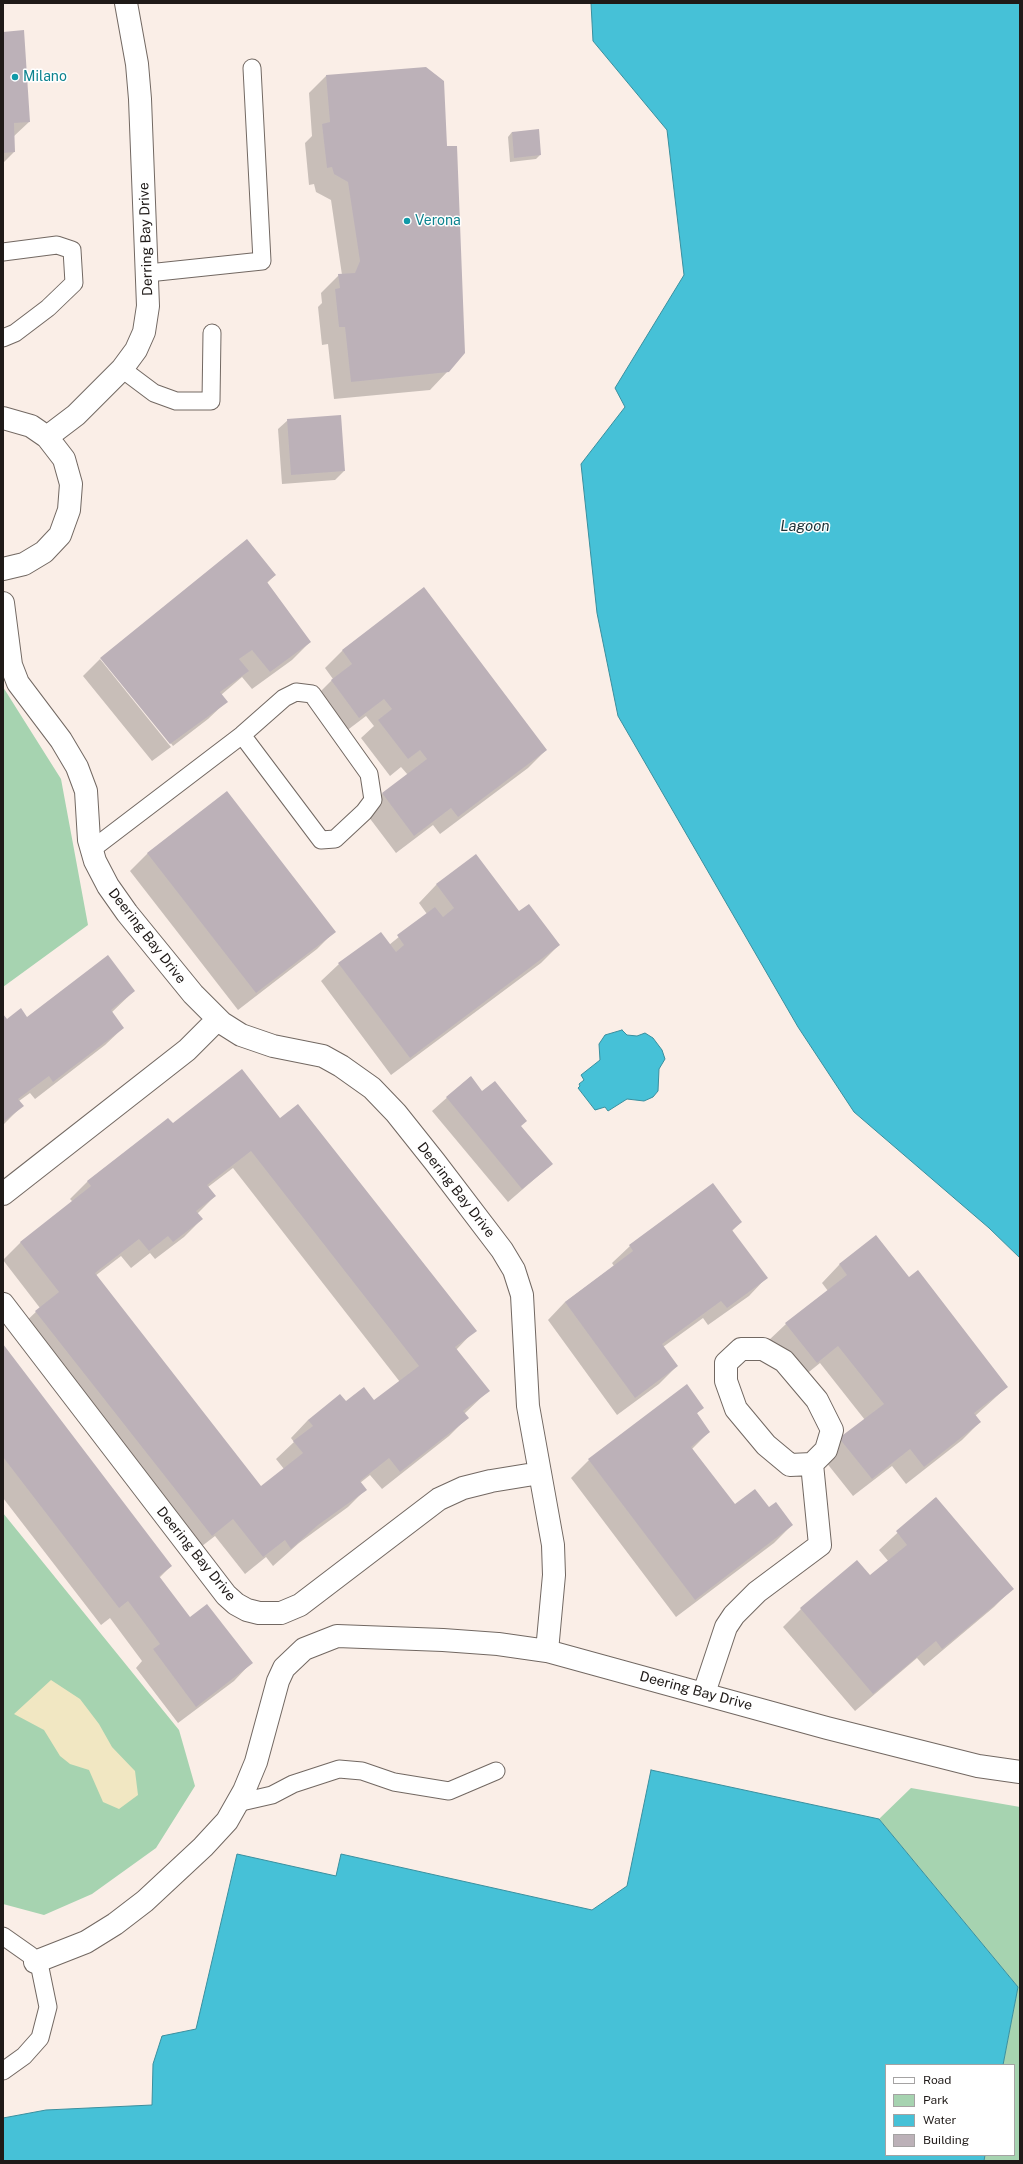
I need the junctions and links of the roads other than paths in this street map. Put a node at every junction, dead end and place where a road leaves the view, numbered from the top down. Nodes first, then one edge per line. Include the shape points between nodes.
1 (126, 3) edge
2 (252, 68) dead end
3 (3, 252) edge
4 (148, 273) junction
5 (212, 332) dead end
6 (3, 338) edge
7 (122, 369) junction
8 (3, 418) edge
9 (48, 437) junction
10 (3, 569) edge
11 (3, 602) edge
12 (242, 735) junction
13 (92, 850) junction
14 (218, 1019) junction
15 (3, 1194) edge
16 (3, 1304) edge
17 (812, 1464) junction
18 (540, 1473) junction
19 (546, 1650) junction
20 (704, 1693) junction
21 (496, 1771) dead end
22 (1020, 1772) edge
23 (237, 1802) junction
24 (3, 1936) edge
25 (35, 1962) junction
26 (3, 2071) edge

1 - 4 street, Derring Bay Drive via 138,71
2 - 4 lane via 262,261
3 - 6 lane via 57,245 72,250 74,283 48,308 15,333
4 - 7 street, Derring Bay Drive via 148,306 144,332 136,350
5 - 7 lane via 211,401 176,402 154,392
7 - 9 street, Derring Bay Drive via 76,415
8 - 9 street via 31,426
9 - 10 street via 64,459 71,484 70,510 60,534 44,552 24,564
11 - 13 street, Deering Bay Drive via 7,645 13,672 28,697 61,740 77,768 86,791
12 - 12 lane via 284,698 296,692 312,694 368,774 373,800 335,839 321,840
12 - 13 lane
13 - 14 street, Deering Bay Drive via 94,860 108,886 127,913 193,994
14 - 15 street via 187,1050
14 - 18 street, Deering Bay Drive via 241,1035 273,1046 323,1056 372,1088 396,1113 502,1250 514,1270 522,1295 528,1406
16 - 18 street, Deering Bay Drive via 218,1585 236,1604 247,1610 280,1613 300,1605 439,1499 463,1488
17 - 17 street via 826,1450 832,1430 817,1400 784,1361 763,1349 741,1349 726,1362 726,1381 736,1409 766,1444 790,1465
17 - 20 street via 820,1545 757,1592 734,1615 726,1627
18 - 19 street, Deering Bay Drive via 553,1545 554,1575
19 - 20 street, Deering Bay Drive
19 - 23 street via 498,1644 352,1636 338,1636 304,1648 284,1668 278,1681 256,1762
20 - 22 street, Deering Bay Drive via 826,1728 978,1766
21 - 23 lane via 449,1790 394,1782 362,1771 339,1769 292,1784 272,1795
23 - 25 street via 227,1821 203,1847 145,1901 86,1942
24 - 25 lane via 30,1955
25 - 26 lane via 40,1968 48,2008 40,2038 24,2056

